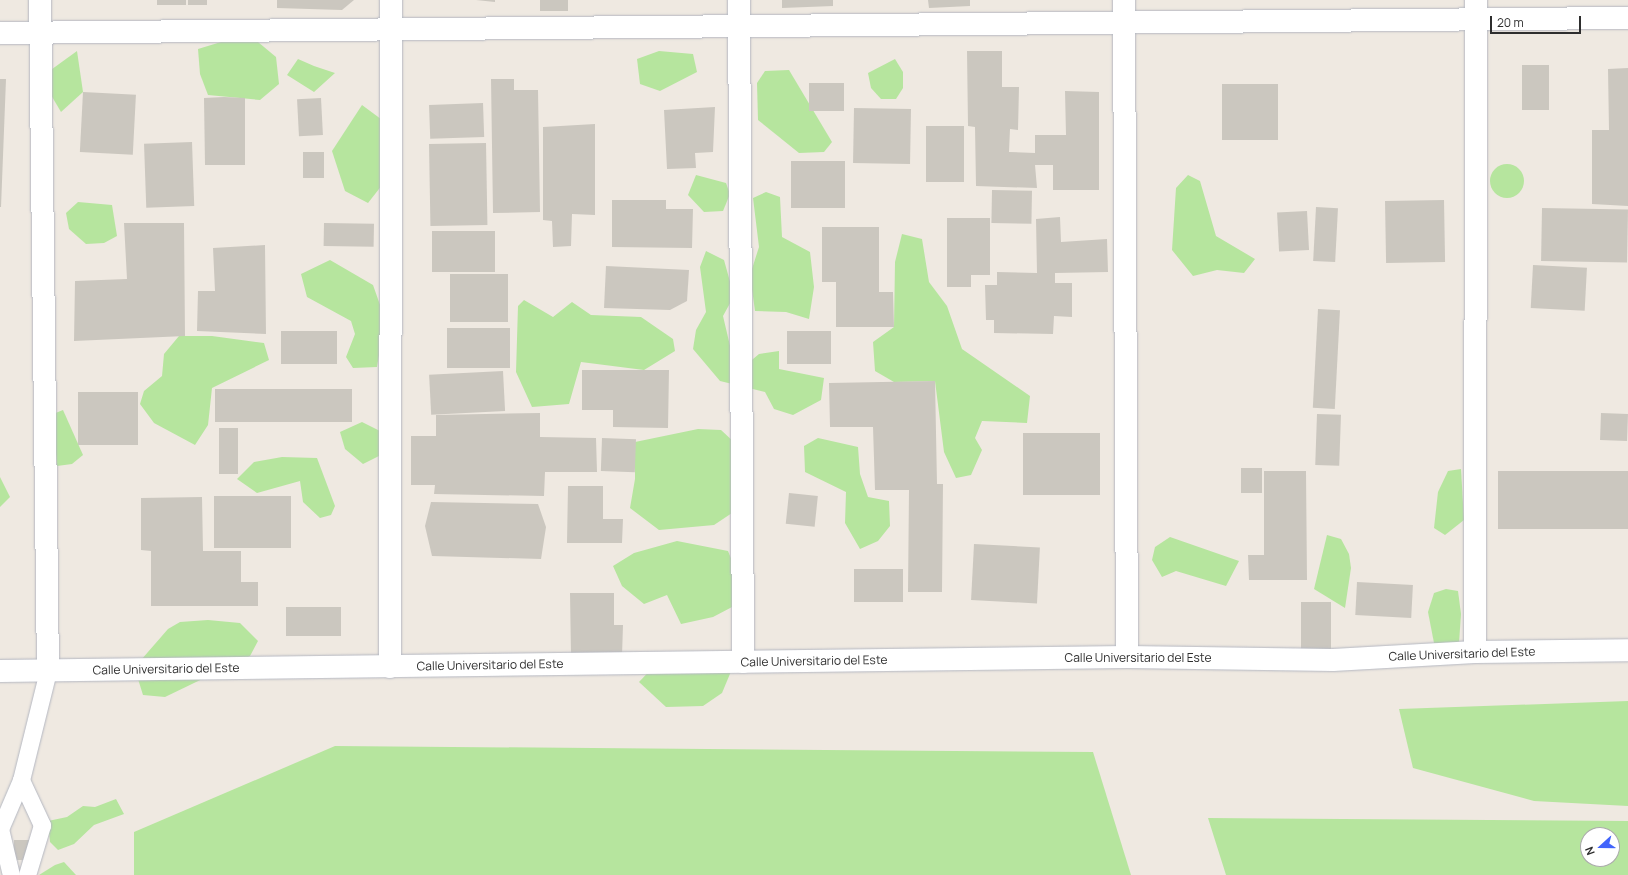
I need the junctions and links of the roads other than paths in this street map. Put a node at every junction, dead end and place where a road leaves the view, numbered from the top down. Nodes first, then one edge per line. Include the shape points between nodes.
1 (40, 0) edge
2 (390, 0) edge
3 (738, 0) edge
4 (1124, 0) edge
5 (1476, 10) edge
6 (1628, 18) edge
7 (1124, 22) junction
8 (739, 26) junction
9 (390, 30) junction
10 (41, 32) junction
11 (0, 33) edge
12 (1628, 650) edge
13 (1475, 652) junction
14 (1127, 657) junction
15 (743, 662) junction
16 (390, 666) junction
17 (0, 671) edge
18 (48, 671) junction
19 (20, 780) junction
20 (11, 875) edge
21 (27, 875) edge

1 - 10 street
2 - 9 street
3 - 8 street
4 - 7 street
5 - 6 street
5 - 7 street
5 - 13 street
7 - 8 street
7 - 14 street
8 - 9 street
8 - 15 street
9 - 10 street
9 - 16 street
10 - 11 street
10 - 18 street
12 - 13 street, Calle Universitario del Este
13 - 14 street, Calle Universitario del Este via 1333,660
14 - 15 street, Calle Universitario del Este
15 - 16 street, Calle Universitario del Este
16 - 18 street, Calle Universitario del Este
17 - 18 street, Calle Universitario del Este
18 - 19 lane
19 - 20 lane via 0,829
19 - 21 lane via 42,826

